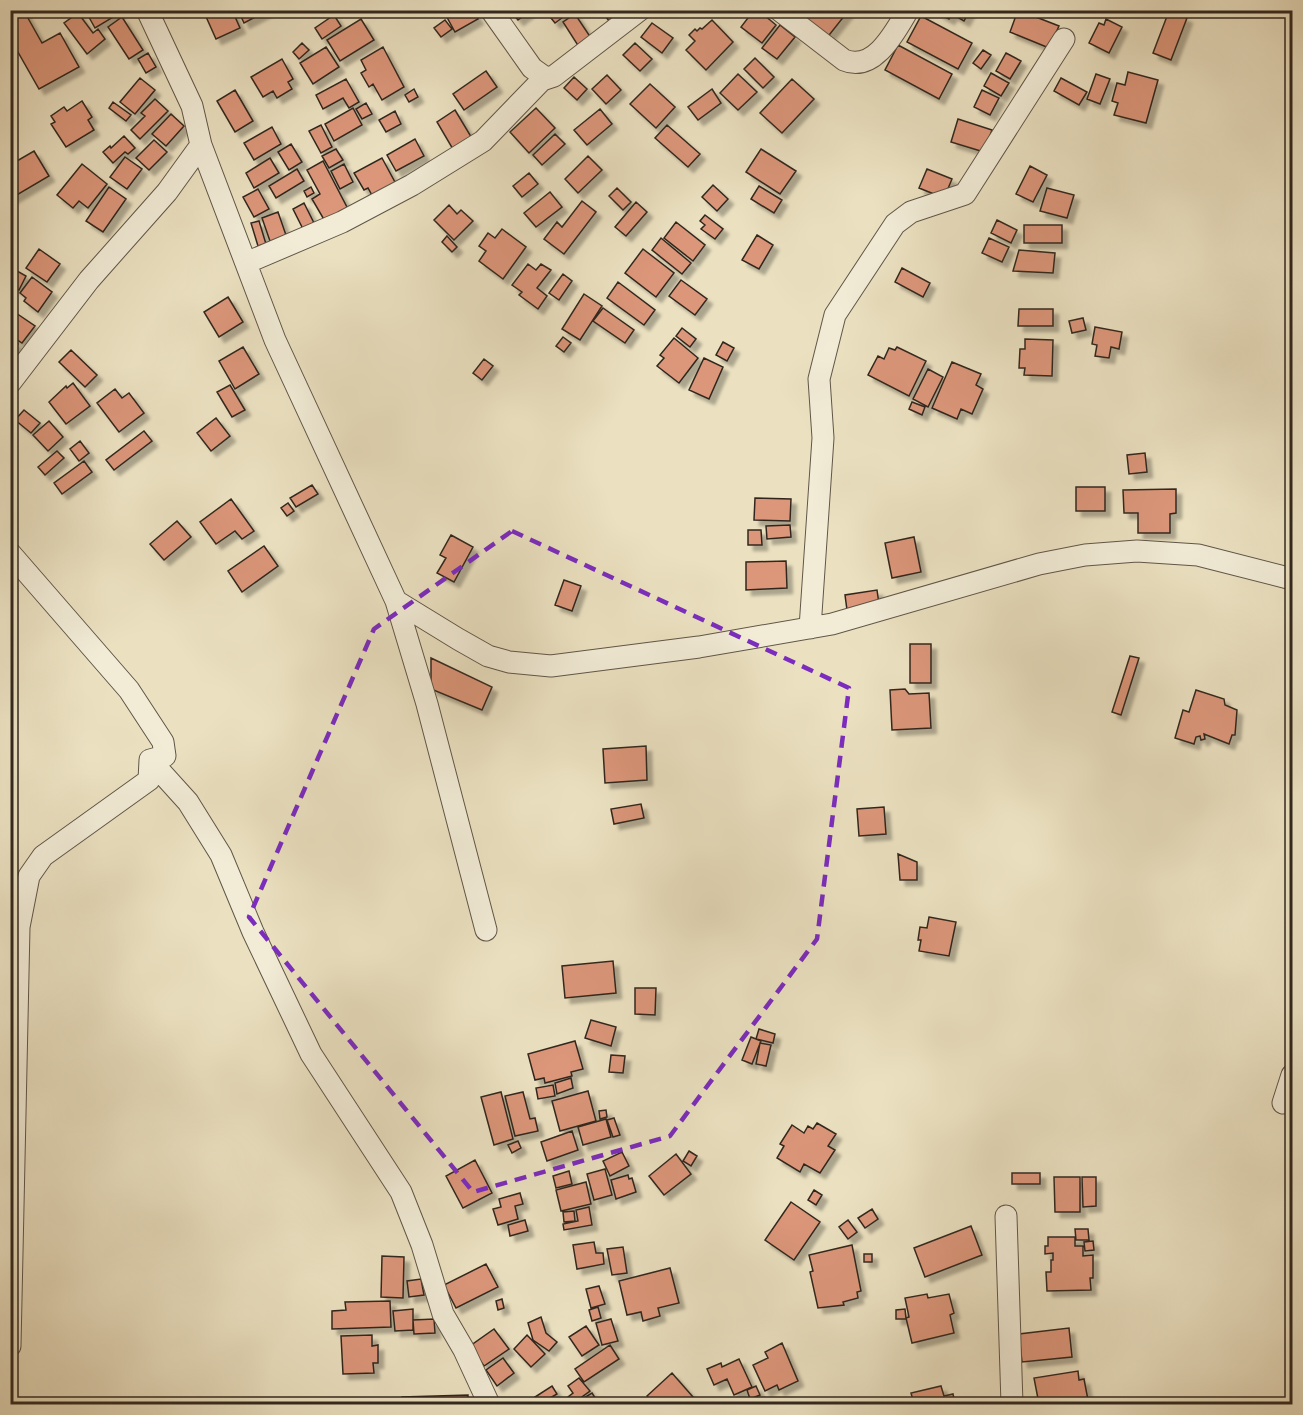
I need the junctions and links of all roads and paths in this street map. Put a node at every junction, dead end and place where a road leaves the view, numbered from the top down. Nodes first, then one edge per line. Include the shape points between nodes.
1 (147, 10) edge
2 (491, 10) edge
3 (640, 10) edge
4 (778, 10) edge
5 (908, 10) edge
6 (1065, 39) dead end
7 (546, 78) junction
8 (201, 145) junction
9 (246, 263) junction
10 (10, 383) edge
11 (10, 553) edge
12 (1293, 579) edge
13 (396, 601) junction
14 (810, 628) junction
15 (150, 760) junction
16 (486, 930) dead end
17 (1293, 1075) edge
18 (1283, 1103) dead end
19 (1006, 1216) dead end
20 (10, 1346) edge
21 (489, 1404) edge
22 (1012, 1404) edge

1 - 8 street via 192,106
2 - 7 street via 532,68
3 - 7 street via 554,76
4 - 5 street via 854,64 874,56
6 - 14 street via 964,194 910,212 894,224 835,315 819,379 822,438
7 - 9 street via 483,141 412,185 342,222
8 - 9 street
8 - 10 street
9 - 13 street via 275,340
11 - 15 street via 129,690 163,742 165,756
12 - 14 street via 1198,555 1137,551 1085,555 1039,564
13 - 14 street via 488,656 551,666
13 - 16 street
15 - 20 street via 149,780 43,856 29,876 23,900 19,927
15 - 21 street via 188,802 221,855 311,1054 401,1192 443,1314
17 - 18 street
19 - 22 street

